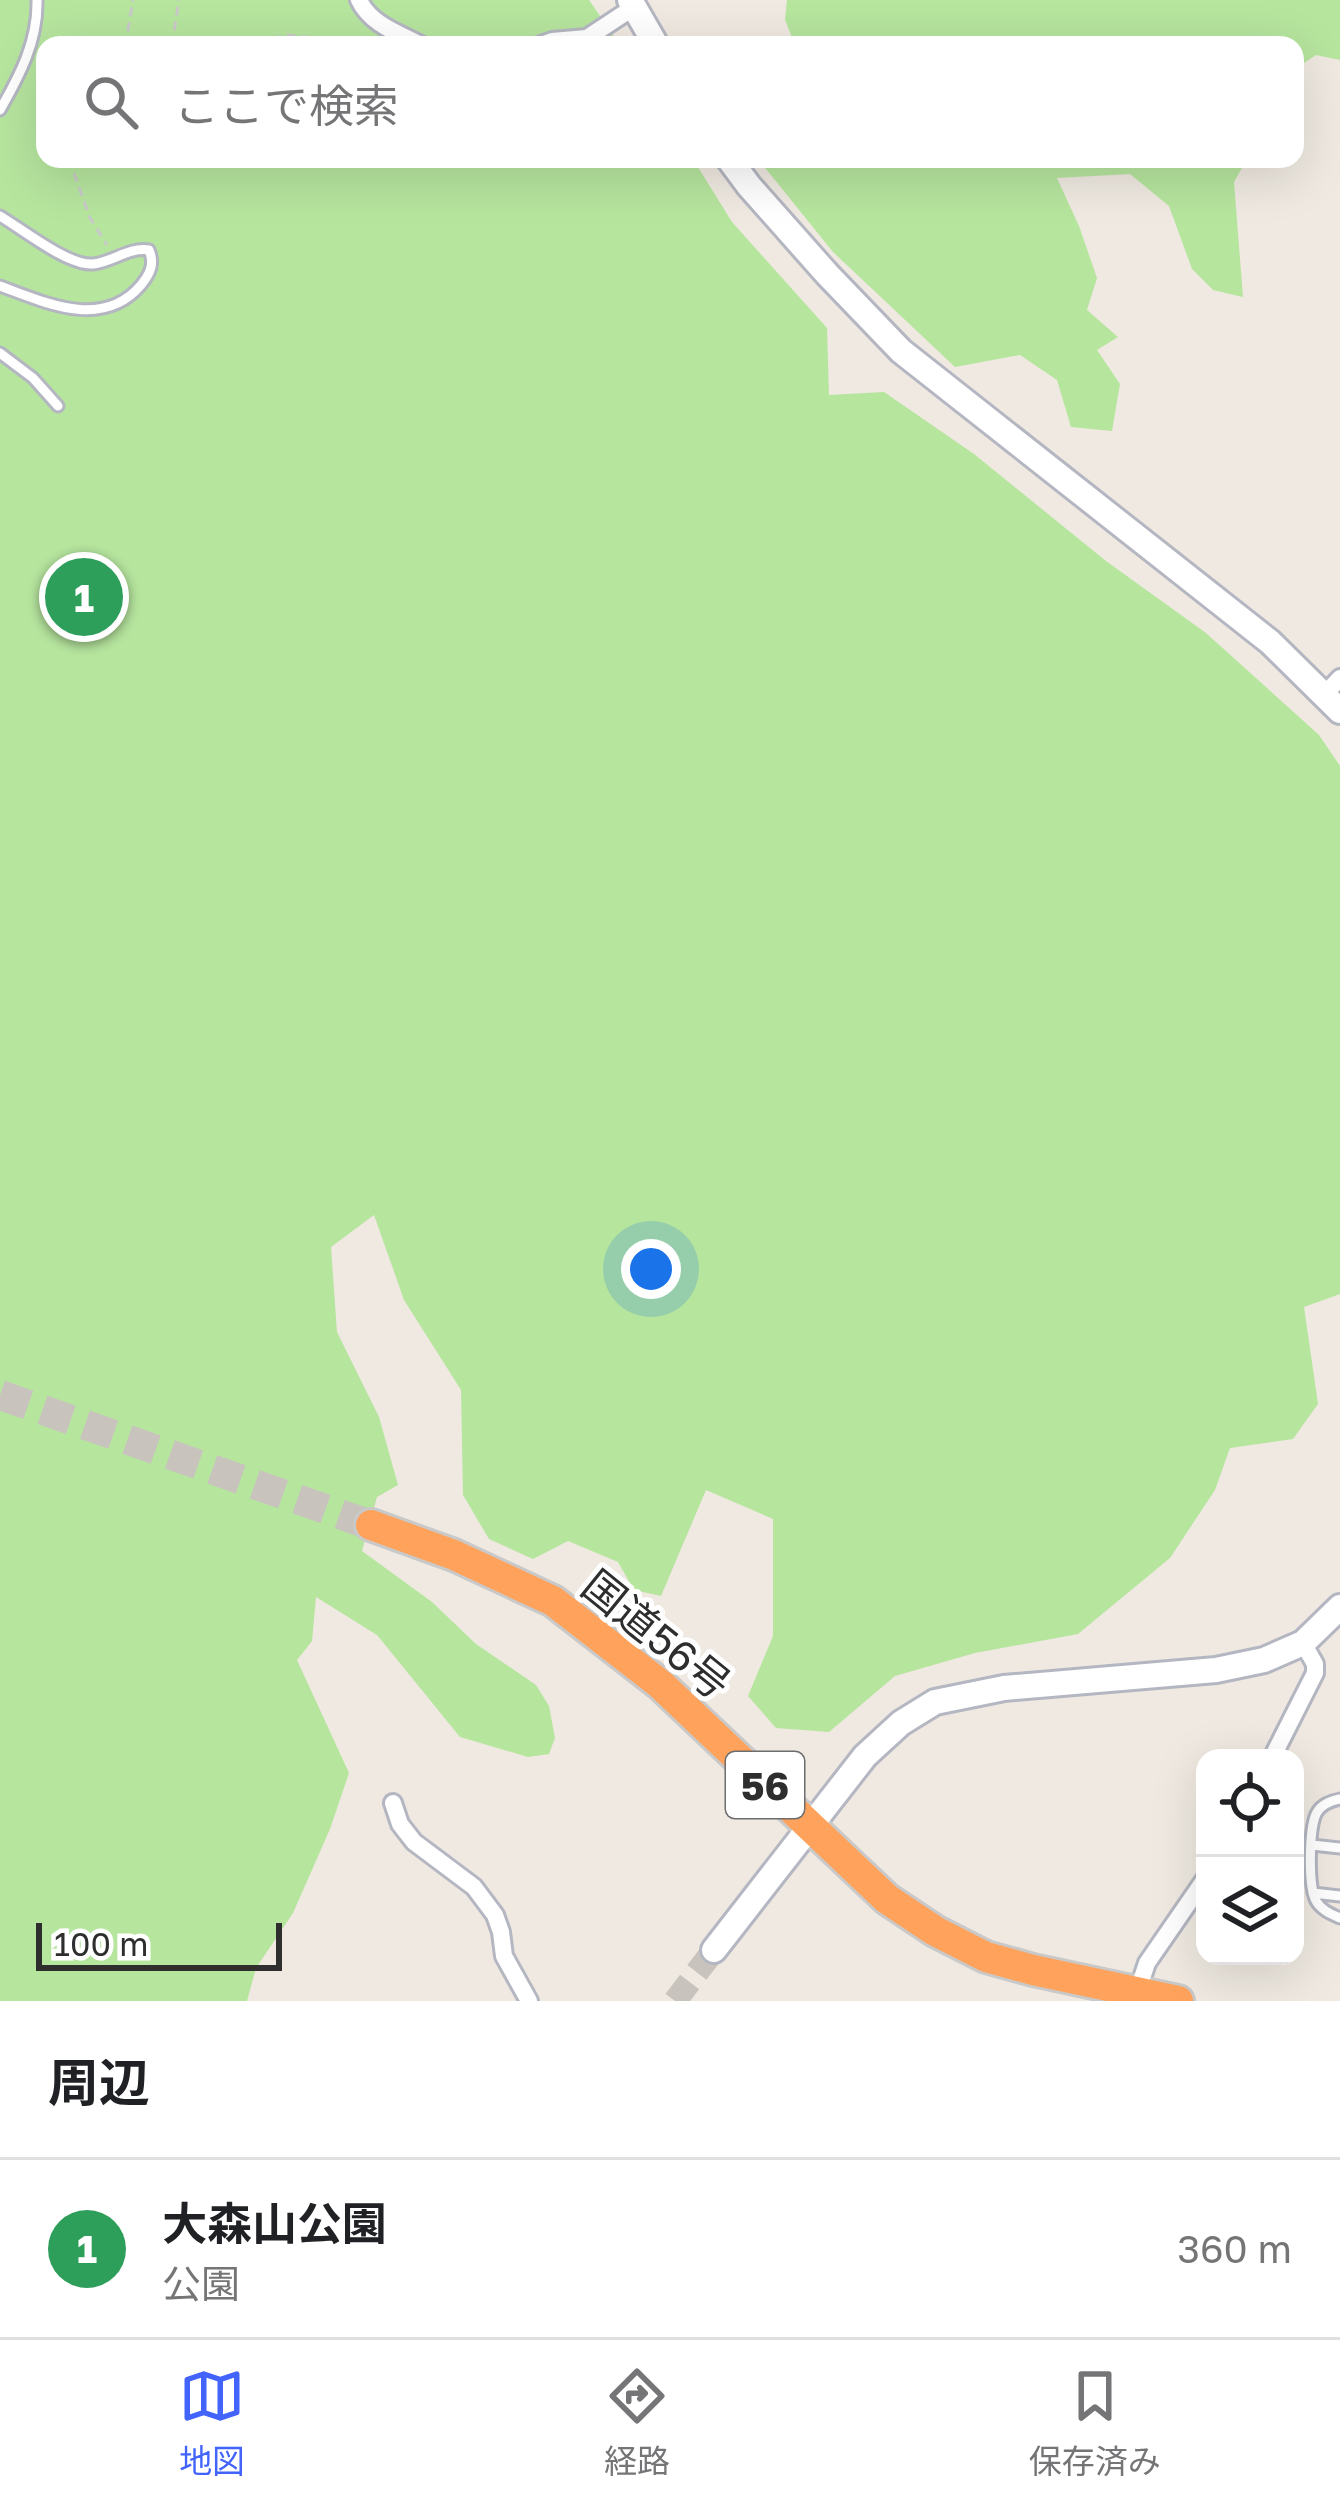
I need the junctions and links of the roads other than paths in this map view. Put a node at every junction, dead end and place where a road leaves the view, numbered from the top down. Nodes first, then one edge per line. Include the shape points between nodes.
1 (37, 0) edge
2 (359, 0) edge
3 (632, 4) edge
4 (404, 36) edge
5 (590, 36) edge
6 (651, 36) edge
7 (0, 110) edge
8 (736, 168) edge
9 (0, 216) edge
10 (0, 286) edge
11 (0, 352) edge
12 (58, 406) dead end
13 (1335, 694) edge
14 (370, 1525) tunnel mouth
15 (1340, 1607) edge
16 (1303, 1643) junction
17 (1277, 1749) edge
18 (1340, 1799) edge
19 (393, 1803) dead end
20 (811, 1828) junction
21 (1312, 1845) junction
22 (1340, 1848) edge
23 (1196, 1892) edge
24 (1313, 1893) junction
25 (1340, 1896) edge
26 (1340, 1918) edge
27 (714, 1950) tunnel mouth
28 (1124, 1995) edge
29 (529, 2001) edge
30 (1178, 2001) edge

1 - 7 lane via 34,40
2 - 4 street via 376,22
3 - 5 street
3 - 6 street
8 - 13 street via 901,351
9 - 10 lane via 75,261 90,265 138,249 153,258 140,286 106,309 69,310
11 - 12 lane
14 - 20 highway, 国道56号 / 56 via 553,1601 660,1684
15 - 16 street
16 - 17 street via 1315,1673
16 - 20 street via 1216,1670 1004,1688 935,1702 866,1756
18 - 21 lane via 1315,1816
19 - 29 street via 415,1842 495,1915 504,1956
20 - 27 street
20 - 28 highway, 国道56号 / 56 via 887,1900 935,1931 986,1957
21 - 22 lane
21 - 24 lane
23 - 28 street
24 - 25 lane
24 - 26 lane
28 - 30 highway, 国道56号 / 56

